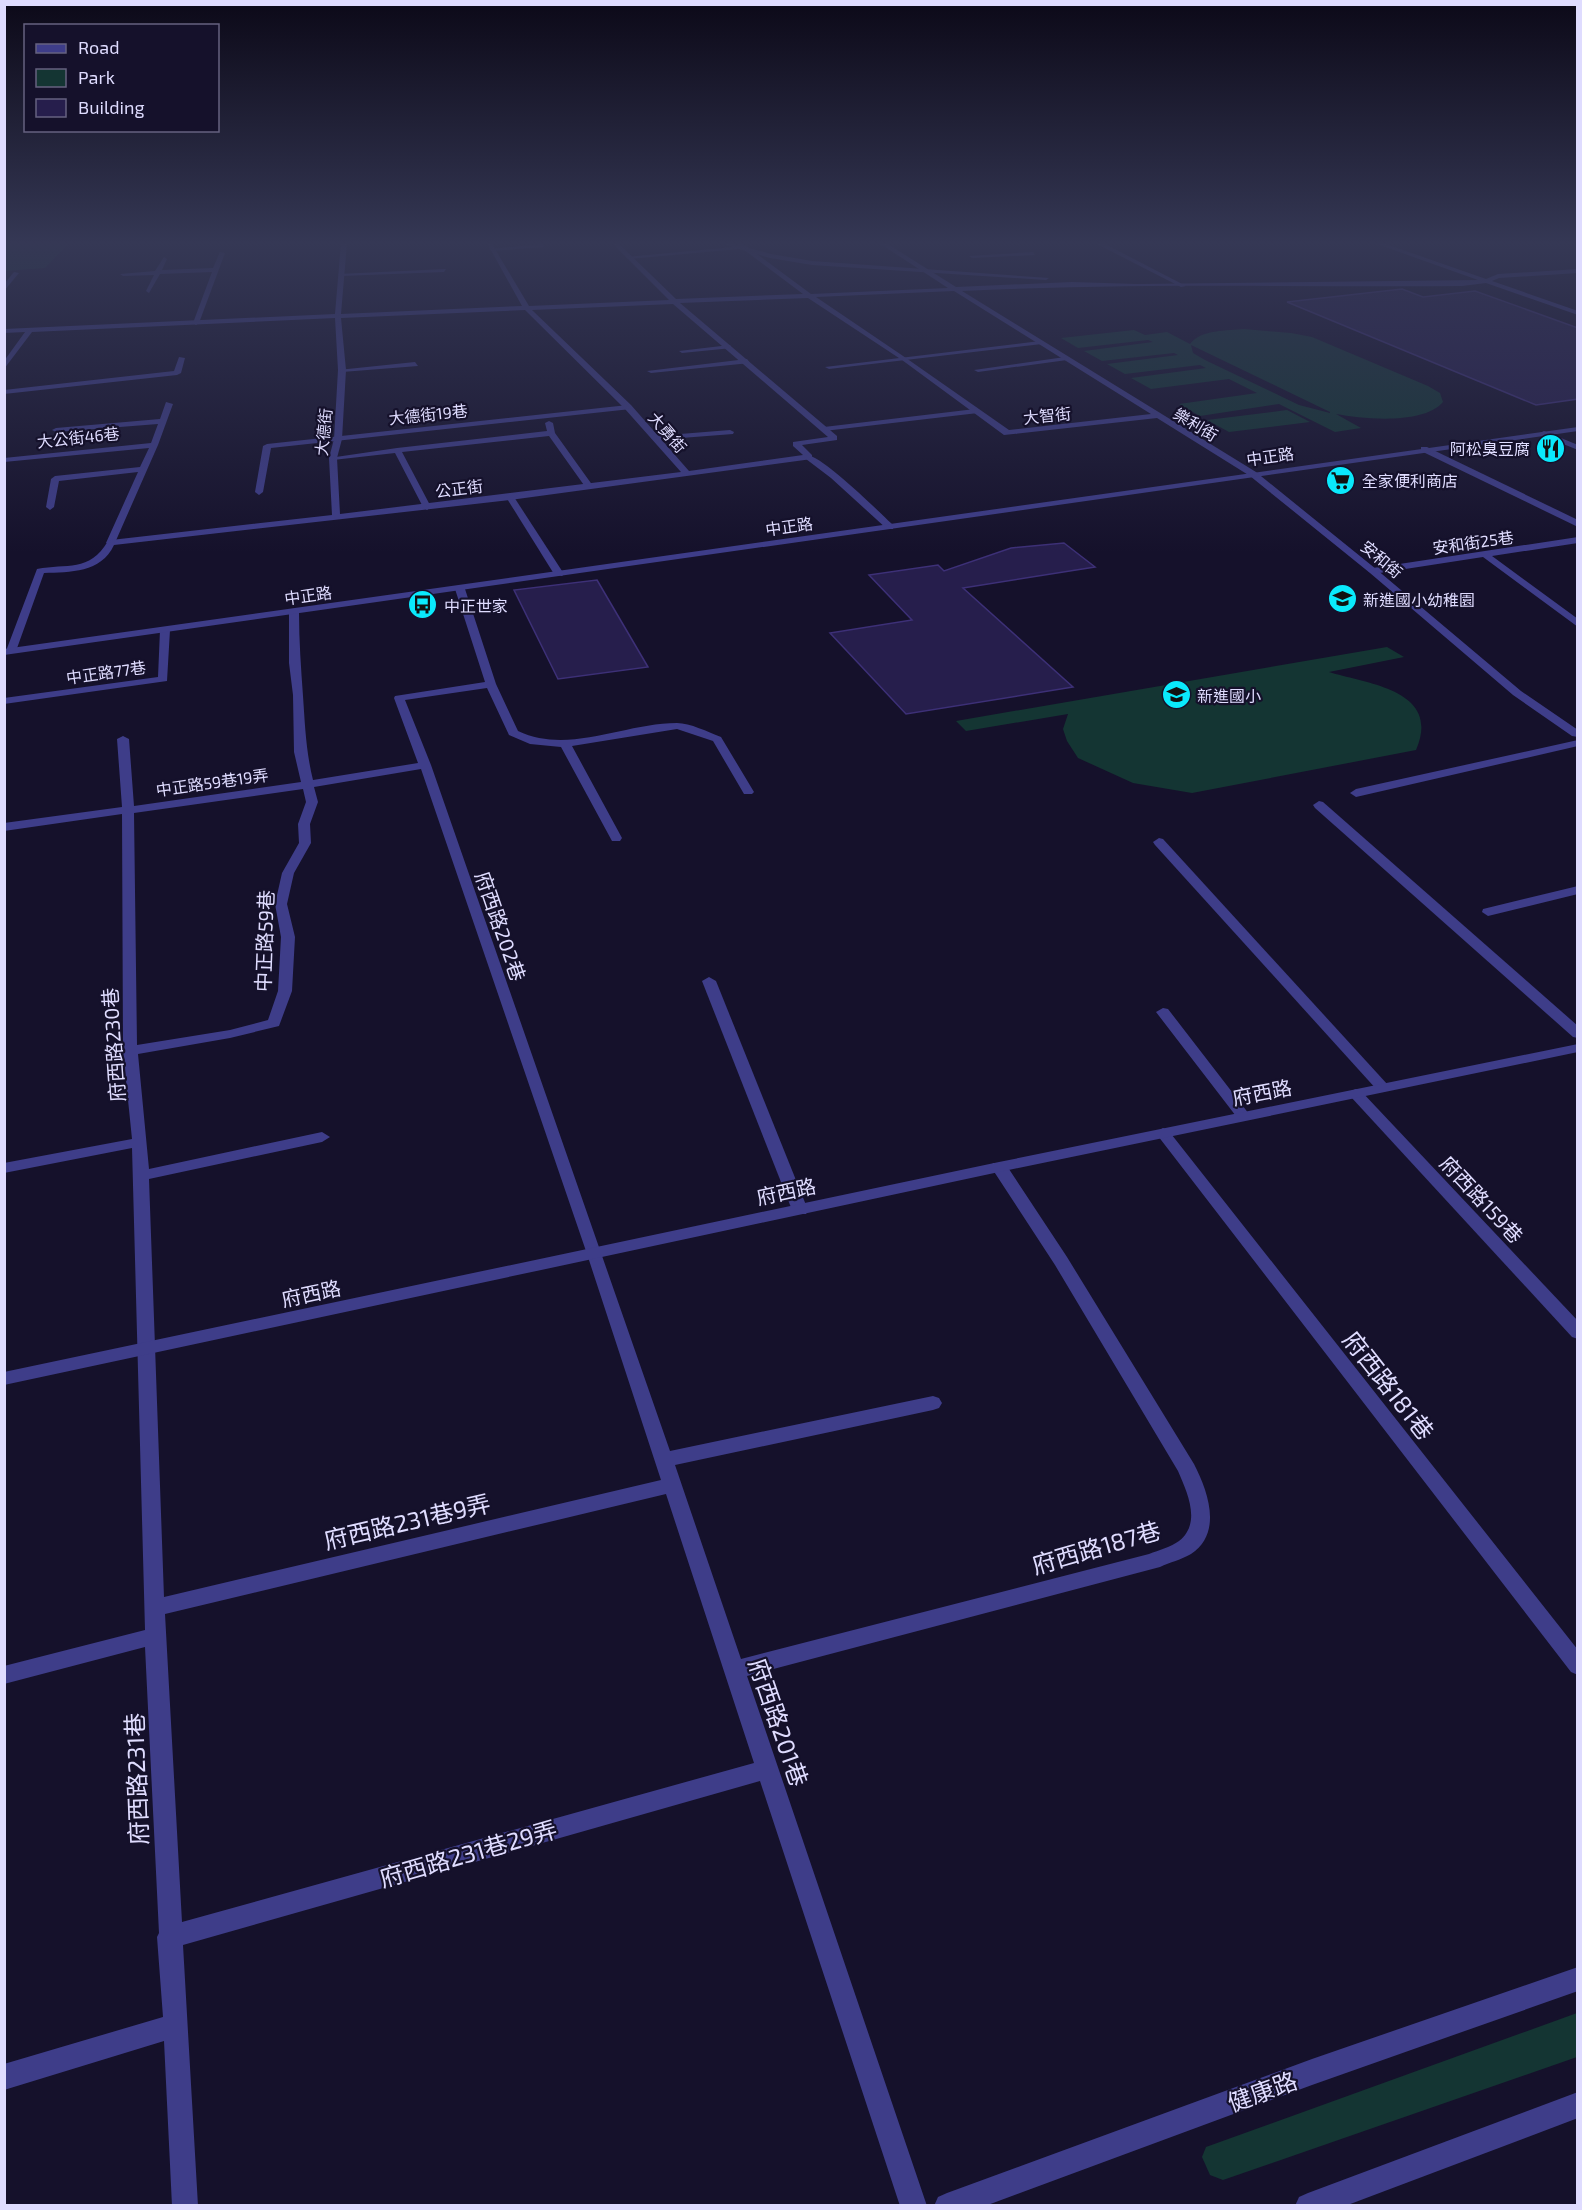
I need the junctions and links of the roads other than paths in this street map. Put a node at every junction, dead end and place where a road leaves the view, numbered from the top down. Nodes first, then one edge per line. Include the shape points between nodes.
1 (19, 346) edge
2 (340, 346) edge
3 (566, 346) edge
4 (885, 346) edge
5 (1013, 346) edge
6 (1045, 346) edge
7 (730, 347) joint
8 (682, 351) dead end
9 (181, 358) dead end
10 (904, 359) junction
11 (1065, 359) junction
12 (747, 361) junction
13 (415, 364) dead end
14 (4, 367) edge
15 (829, 367) dead end
16 (342, 370) junction
17 (978, 370) dead end
18 (651, 371) dead end
19 (4, 392) edge
20 (169, 404) dead end
21 (628, 408) junction
22 (975, 411) junction
23 (548, 416) junction
24 (1158, 416) junction
25 (162, 421) junction
26 (824, 429) junction
27 (1578, 429) edge
28 (56, 430) dead end
29 (729, 432) dead end
30 (552, 433) junction
31 (1545, 433) junction
32 (655, 438) junction
33 (338, 439) junction
34 (154, 445) junction
35 (1578, 448) edge
36 (397, 450) junction
37 (1424, 450) junction
38 (809, 457) junction
39 (333, 458) junction
40 (4, 460) edge
41 (143, 469) junction
42 (687, 474) junction
43 (1253, 474) junction
44 (589, 486) junction
45 (259, 492) dead end
46 (510, 497) junction
47 (50, 507) dead end
48 (427, 507) junction
49 (336, 517) junction
50 (1578, 524) edge
51 (890, 527) junction
52 (1578, 540) edge
53 (111, 543) junction
54 (1487, 556) junction
55 (1373, 571) junction
56 (559, 574) junction
57 (460, 589) junction
58 (294, 612) junction
59 (1578, 624) edge
60 (165, 630) junction
61 (8, 651) edge
62 (491, 684) junction
63 (4, 701) edge
64 (1577, 736) edge
65 (123, 739) dead end
66 (565, 744) junction
67 (424, 765) junction
68 (308, 783) junction
69 (748, 792) dead end
70 (1356, 793) dead end
71 (1319, 805) dead end
72 (128, 810) junction
73 (4, 827) edge
74 (616, 838) dead end
75 (1159, 842) dead end
76 (1578, 890) edge
77 (1488, 912) dead end
78 (709, 981) dead end
79 (1162, 1012) dead end
80 (1578, 1034) edge
81 (1578, 1048) edge
82 (130, 1052) junction
83 (1383, 1088) junction
84 (1356, 1094) junction
85 (1244, 1117) junction
86 (1163, 1133) junction
87 (322, 1137) dead end
88 (140, 1142) junction
89 (999, 1167) junction
90 (4, 1168) edge
91 (141, 1176) junction
92 (800, 1210) junction
93 (596, 1254) junction
94 (1578, 1333) edge
95 (145, 1349) junction
96 (4, 1379) edge
97 (933, 1403) dead end
98 (664, 1460) junction
99 (672, 1485) junction
100 (154, 1608) junction
101 (155, 1636) junction
102 (1578, 1666) edge
103 (734, 1670) junction
104 (4, 1675) edge
105 (767, 1768) junction
106 (169, 1937) junction
107 (1578, 1979) edge
108 (174, 2026) junction
109 (4, 2077) edge
110 (1578, 2104) edge
111 (185, 2205) edge
112 (914, 2205) edge
113 (947, 2205) edge
114 (1308, 2205) edge

1 - 14 street
2 - 16 street, 大德街
3 - 21 street, 大勇街
4 - 10 street, 大智街
5 - 10 street
6 - 11 street, 樂利街
7 - 8 street
7 - 12 street
9 - 19 street via 177,373
10 - 15 street
10 - 22 street, 大智街
11 - 17 street
11 - 24 street, 樂利街
12 - 18 street
12 - 26 street
13 - 16 street
16 - 33 street, 大德街
20 - 25 street
21 - 23 street, 大德街19巷
21 - 32 street, 大勇街
22 - 24 street, 大智街 via 1007,433
22 - 26 street
23 - 30 street
23 - 33 street, 大德街19巷
24 - 43 street, 樂利街
25 - 28 street
25 - 34 street
26 - 38 street via 834,438 796,444
27 - 31 street, 中正路
29 - 32 street
30 - 36 street
30 - 44 street
31 - 35 street
31 - 37 street, 中正路
32 - 42 street, 大勇街
33 - 39 street, 大德街
33 - 45 street, 大德街19巷 via 267,446
34 - 40 street, 大公街46巷
34 - 41 street
36 - 39 street
36 - 48 street
37 - 43 street, 中正路
37 - 50 street
38 - 42 street, 公正街
38 - 51 street
39 - 49 street, 大德街
41 - 47 street via 55,479
41 - 53 street
42 - 44 street, 公正街
43 - 51 street, 中正路
43 - 55 street, 安和街
44 - 46 street, 公正街
46 - 48 street, 公正街
46 - 56 street
48 - 49 street, 公正街
49 - 53 street, 公正街
51 - 56 street, 中正路
52 - 54 street, 安和街25巷
53 - 61 street via 104,556 95,561 40,571
54 - 55 street, 安和街25巷
54 - 59 street
55 - 64 street, 安和街 via 1516,693
56 - 57 street, 中正路
57 - 58 street, 中正路
57 - 62 street
58 - 60 street, 中正路
58 - 68 street, 中正路59巷 via 300,752
60 - 61 street, 中正路
60 - 63 street, 中正路77巷 via 163,680
62 - 66 street via 513,733 530,741
62 - 67 street, 府西路202巷 via 399,698
64 - 70 street
65 - 72 street, 府西路230巷
66 - 69 street via 678,726 717,739
66 - 74 street
67 - 68 street, 中正路59巷19弄
67 - 93 street, 府西路202巷
68 - 72 street, 中正路59巷19弄
68 - 82 street, 中正路59巷 via 312,802 304,824 305,843 288,873 281,904 288,937 285,991 274,1023 230,1035
71 - 80 street
72 - 73 street, 中正路59巷19弄
72 - 82 street, 府西路230巷
75 - 83 street
76 - 77 street
78 - 92 street
79 - 85 street
81 - 83 street, 府西路
82 - 88 street, 府西路230巷
83 - 84 street, 府西路
84 - 85 street, 府西路
84 - 94 street, 府西路159巷
85 - 86 street, 府西路
86 - 89 street, 府西路
86 - 102 street, 府西路181巷
87 - 91 street
88 - 90 street
88 - 91 street, 府西路230巷
89 - 92 street, 府西路
89 - 103 street, 府西路187巷 via 1187,1469 1201,1502 1199,1531 1187,1546 1153,1561
91 - 95 street, 府西路230巷
92 - 93 street, 府西路
93 - 95 street, 府西路
93 - 98 street, 府西路201巷
95 - 96 street, 府西路
95 - 100 street, 府西路231巷
97 - 98 street
98 - 99 street, 府西路201巷
99 - 100 street, 府西路231巷9弄
99 - 103 street, 府西路201巷
100 - 101 street, 府西路231巷
101 - 104 street
101 - 106 street, 府西路231巷
103 - 105 street, 府西路201巷
105 - 106 street, 府西路231巷29弄
105 - 112 street, 府西路201巷
106 - 108 street, 府西路231巷
107 - 113 street, 健康路
108 - 109 street
108 - 111 street, 府西路231巷
110 - 114 street

